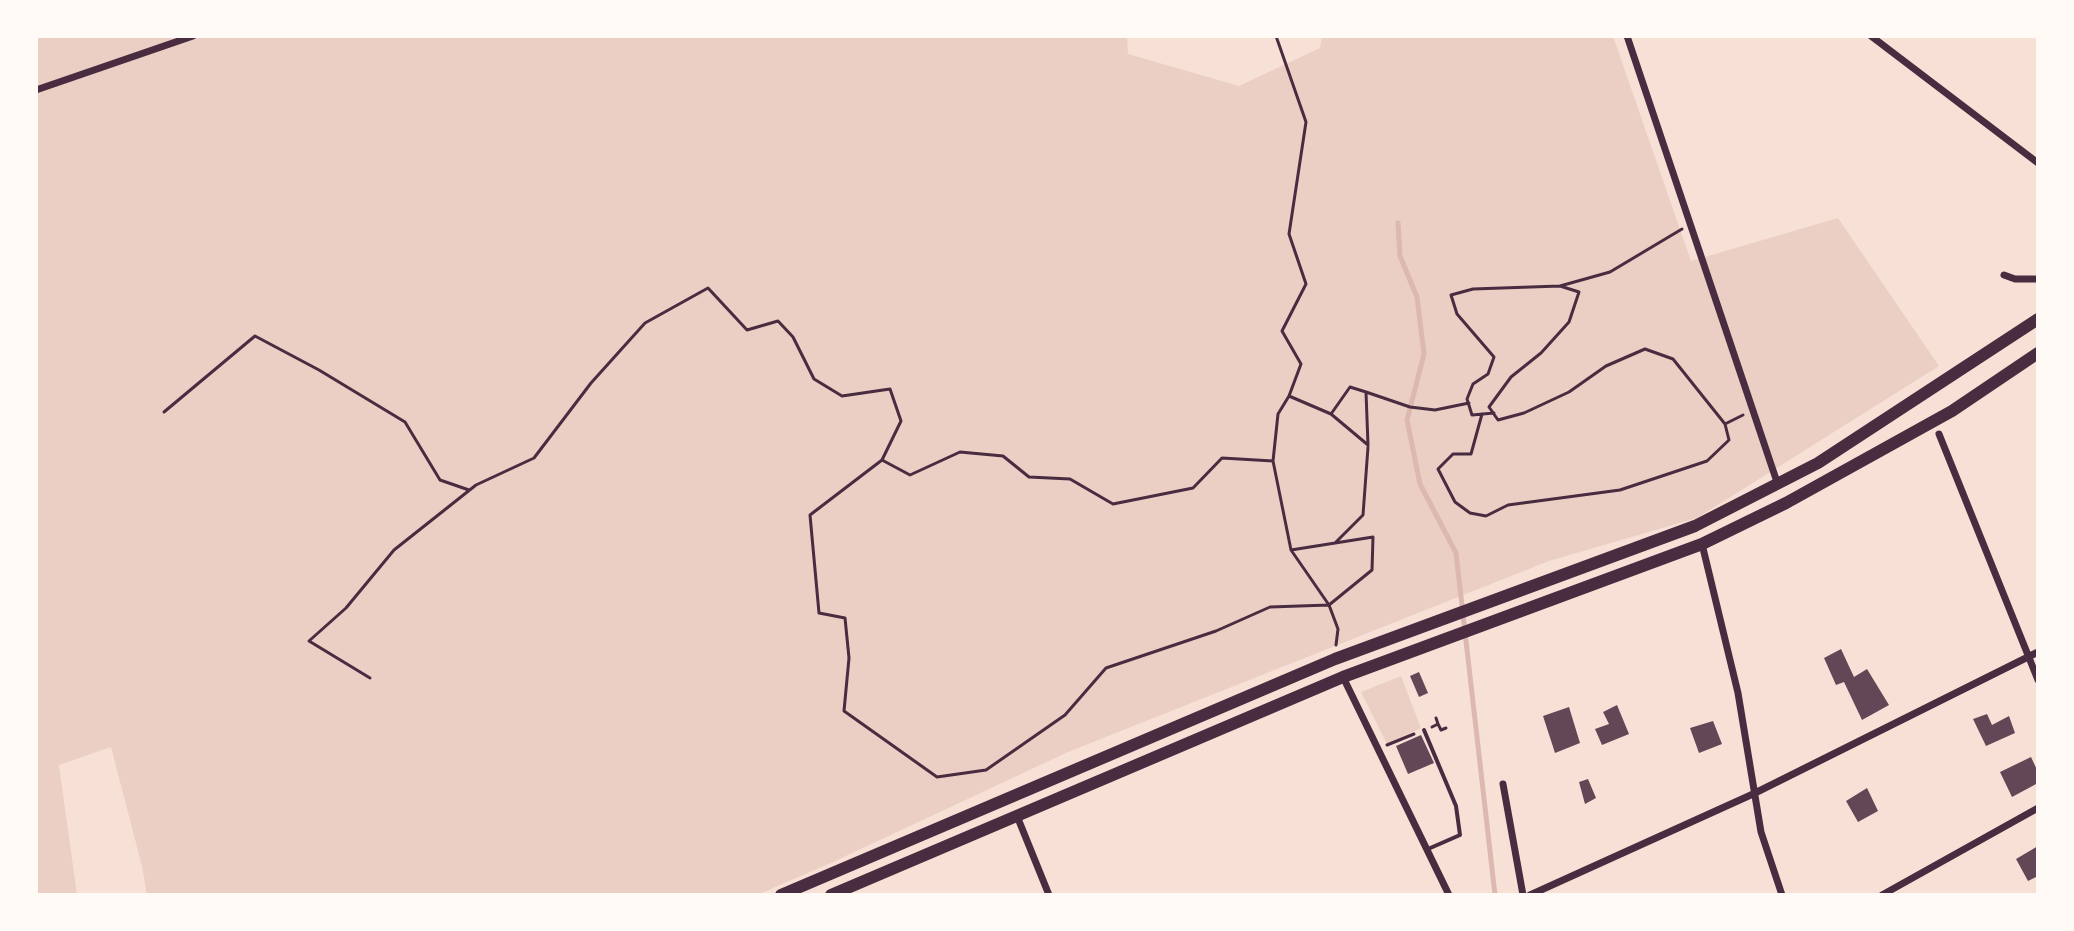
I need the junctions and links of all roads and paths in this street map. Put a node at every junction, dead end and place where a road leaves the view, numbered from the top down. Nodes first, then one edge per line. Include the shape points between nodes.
1 (193, 36) edge
2 (1276, 36) edge
3 (1627, 36) edge
4 (1871, 36) edge
5 (36, 90) edge
6 (2037, 163) edge
7 (1691, 224) junction
8 (2004, 275) dead end
9 (2038, 279) edge
10 (1560, 286) junction
11 (2038, 319) edge
12 (2038, 353) edge
13 (1366, 392) junction
14 (1289, 396) junction
15 (1469, 403) junction
16 (1754, 410) junction
17 (164, 412) dead end
18 (1494, 413) junction
19 (1331, 414) junction
20 (1482, 414) junction
21 (1725, 424) junction
22 (1939, 434) dead end
23 (1368, 445) junction
24 (882, 460) junction
25 (1273, 461) junction
26 (1778, 485) junction
27 (469, 490) junction
28 (1335, 543) junction
29 (1702, 544) junction
30 (1291, 550) junction
31 (1329, 605) junction
32 (2038, 652) edge
33 (2030, 658) junction
34 (1335, 659) junction
35 (1343, 677) junction
36 (370, 678) dead end
37 (2038, 680) edge
38 (1436, 718) dead end
39 (1438, 724) junction
40 (1446, 728) dead end
41 (1424, 730) junction
42 (1376, 749) junction
43 (1503, 784) dead end
44 (1753, 794) junction
45 (2038, 808) edge
46 (1017, 816) junction
47 (1426, 850) junction
48 (781, 895) edge
49 (831, 895) edge
50 (1049, 895) edge
51 (1449, 895) edge
52 (1523, 895) edge
53 (1530, 895) edge
54 (1782, 895) edge
55 (1882, 895) edge

1 - 5 street
2 - 14 path via 1306,122 1289,234 1306,284 1282,331 1301,364
3 - 7 street
4 - 6 street
7 - 10 path via 1610,272
7 - 16 street
8 - 9 street
10 - 15 path via 1473,289 1451,295 1457,314 1494,357 1488,374 1473,384
10 - 18 path via 1579,292 1569,322 1511,377 1489,407
11 - 26 main road
12 - 29 main road via 1952,411
13 - 15 path via 1435,410
13 - 19 path via 1350,387
13 - 23 path
14 - 19 path
14 - 25 path via 1278,414
15 - 20 path via 1472,415
16 - 21 path
16 - 26 street
17 - 27 path via 255,336 405,422 440,480
18 - 20 path
18 - 21 path via 1498,420 1524,413 1645,349 1673,359
19 - 23 path
20 - 21 path via 1471,454 1453,454 1438,469 1455,502 1486,516 1508,505 1620,490 1707,461 1729,440
22 - 33 street
23 - 28 path via 1363,515
24 - 25 path via 910,475 960,452 1003,456 1029,477 1070,479 1113,504 1193,488 1222,458
24 - 27 path via 901,421 890,389 842,396 814,379 793,337 778,321 747,330 708,288 645,323 534,458
24 - 31 path via 810,515 819,613 845,618 849,658 844,711 937,777 986,770 1065,715 1106,668 1270,607
25 - 30 path
26 - 34 main road via 1695,526
27 - 36 path via 394,550 346,608 309,641
28 - 30 path
28 - 31 path via 1373,537 1372,570
29 - 35 main road
29 - 44 street via 1738,693
30 - 31 path
31 - 34 path via 1338,629
32 - 33 street
33 - 37 street
33 - 44 street
34 - 48 main road
35 - 42 street
35 - 46 main road
38 - 39 path
39 - 40 path via 1441,730
39 - 41 path
41 - 42 path
41 - 47 lane via 1456,806 1460,835
42 - 47 street
43 - 52 street
44 - 53 street
44 - 54 street
45 - 55 street
46 - 49 main road
46 - 50 street
47 - 51 street

